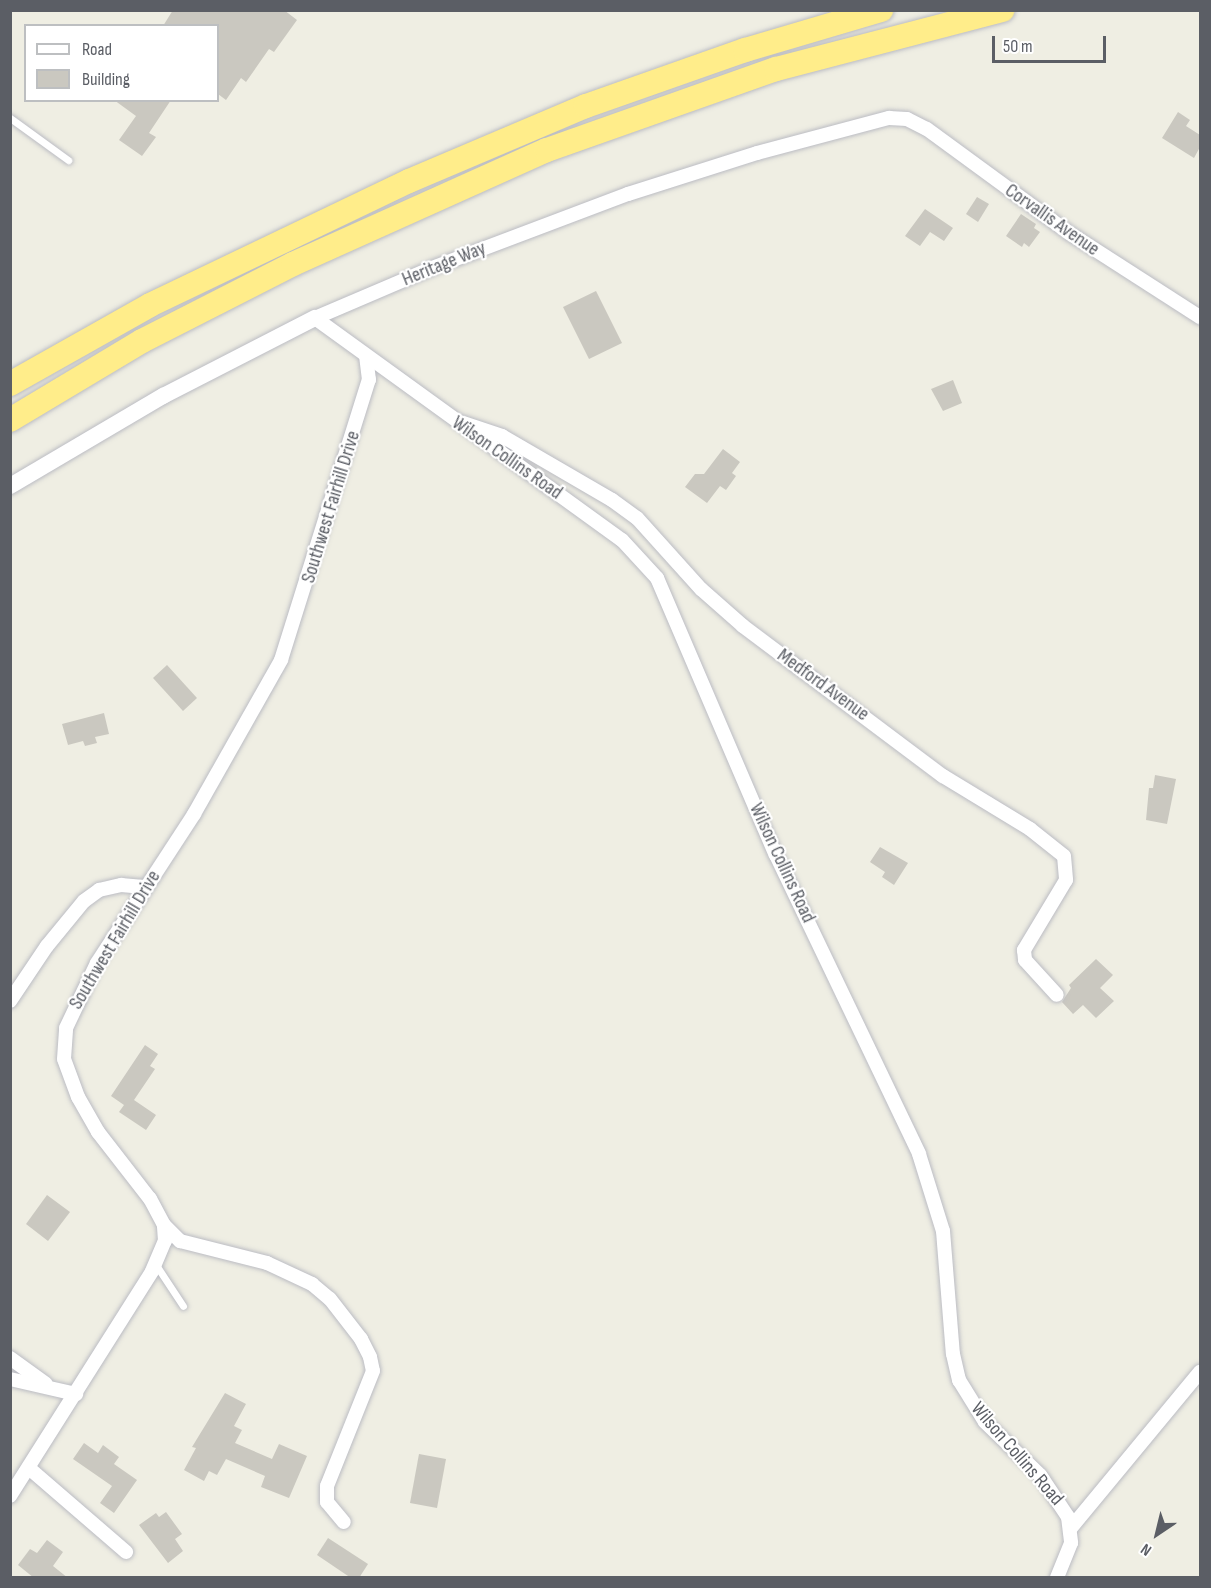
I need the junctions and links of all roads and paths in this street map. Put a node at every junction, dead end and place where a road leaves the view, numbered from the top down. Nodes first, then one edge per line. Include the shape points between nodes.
1 (881, 10) edge
2 (1002, 10) edge
3 (10, 118) edge
4 (907, 119) joint
5 (68, 160) dead end
6 (150, 305) junction
7 (1200, 317) edge
8 (315, 318) junction
9 (366, 356) junction
10 (10, 365) edge
11 (10, 384) edge
12 (10, 420) edge
13 (453, 420) junction
14 (10, 486) edge
15 (144, 887) junction
16 (1057, 995) dead end
17 (10, 1001) edge
18 (164, 1225) junction
19 (156, 1265) junction
20 (183, 1306) dead end
21 (10, 1358) edge
22 (1200, 1372) edge
23 (10, 1378) edge
24 (52, 1389) junction
25 (76, 1394) junction
26 (30, 1469) junction
27 (10, 1496) edge
28 (344, 1522) dead end
29 (1070, 1529) junction
30 (126, 1552) dead end
31 (1057, 1578) edge

1 - 6 highway via 745,50 586,106 409,181
2 - 12 highway via 776,69 547,150 293,264 142,341
3 - 5 lane
4 - 7 street, Corvallis Avenue via 927,129 1105,258
4 - 8 street, Heritage Way via 889,118 837,131 669,180 528,230
6 - 10 highway
6 - 11 highway
8 - 9 street, Wilson Collins Road
8 - 14 street, Heritage Way via 163,396
9 - 13 street, Wilson Collins Road
9 - 15 street, Southwest Fairhill Drive via 369,380 292,633 237,742
13 - 16 street, Medford Avenue via 502,436 612,500 637,518 701,589 743,626 943,776 1064,856 1066,880 1024,950 1025,960
13 - 29 street, Wilson Collins Road via 622,540 657,578 776,855 919,1154 943,1231 953,1353 959,1380 985,1422 1057,1494
15 - 17 street via 121,885 99,890 84,901
15 - 18 street, Southwest Fairhill Drive via 73,1009 64,1059 78,1097 98,1132 150,1199
18 - 19 street via 165,1241
18 - 28 street via 180,1241 267,1263 312,1284 330,1299 361,1340 373,1371 327,1486 327,1502
19 - 20 lane
19 - 25 street
21 - 24 street
22 - 29 street, Wilson Collins Road
23 - 24 street
24 - 25 street
25 - 26 street
26 - 27 street
26 - 30 street
29 - 31 street, Wilson Collins Road via 1067,1558

